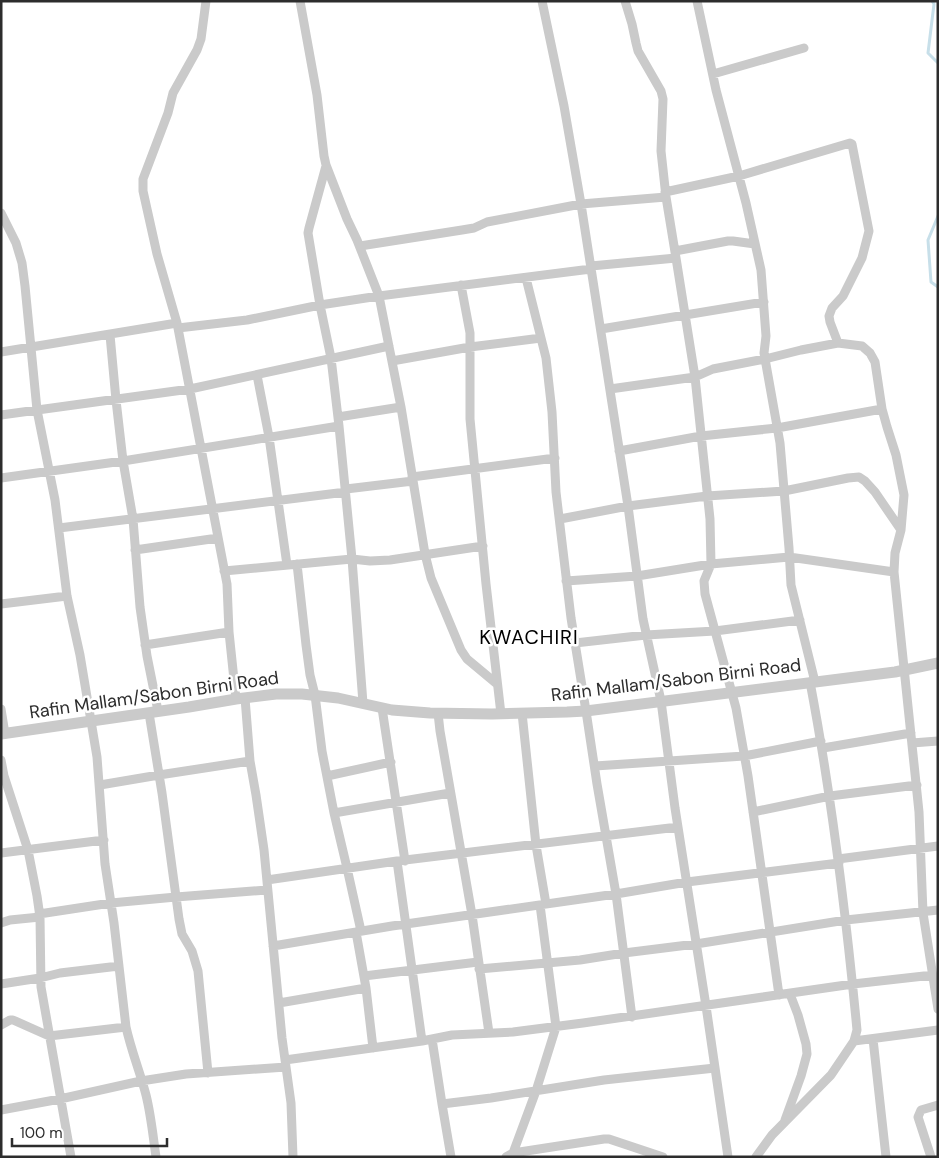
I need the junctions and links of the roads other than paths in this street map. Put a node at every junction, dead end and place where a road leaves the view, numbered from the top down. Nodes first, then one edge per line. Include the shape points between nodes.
1 (206, 1) edge
2 (300, 1) edge
3 (542, 1) edge
4 (625, 1) edge
5 (697, 1) edge
6 (804, 48) dead end
7 (713, 74) junction
8 (326, 165) junction
9 (739, 176) junction
10 (665, 194) junction
11 (581, 204) junction
12 (1, 213) edge
13 (755, 244) junction
14 (360, 246) junction
15 (676, 255) junction
16 (591, 267) junction
17 (526, 278) junction
18 (461, 285) junction
19 (379, 296) junction
20 (764, 302) junction
21 (320, 305) junction
22 (685, 316) junction
23 (177, 326) junction
24 (600, 330) junction
25 (110, 335) junction
26 (541, 338) junction
27 (838, 343) junction
28 (389, 346) junction
29 (470, 347) junction
30 (31, 348) junction
31 (1, 352) edge
32 (331, 358) junction
33 (765, 359) junction
34 (392, 361) junction
35 (257, 375) junction
36 (695, 377) junction
37 (190, 389) junction
38 (610, 389) junction
39 (116, 400) junction
40 (400, 407) junction
41 (882, 409) junction
42 (37, 410) junction
43 (1, 415) edge
44 (339, 422) junction
45 (777, 428) junction
46 (701, 436) junction
47 (269, 437) junction
48 (200, 448) junction
49 (619, 451) junction
50 (555, 458) junction
51 (123, 461) junction
52 (476, 469) junction
53 (50, 472) junction
54 (1, 478) edge
55 (412, 479) junction
56 (346, 490) junction
57 (784, 491) junction
58 (707, 496) junction
59 (278, 500) junction
60 (628, 506) junction
61 (212, 509) junction
62 (132, 519) junction
63 (560, 520) junction
64 (59, 528) junction
65 (901, 530) junction
66 (218, 538) junction
67 (483, 546) junction
68 (135, 550) junction
69 (425, 554) junction
70 (789, 557) junction
71 (352, 559) junction
72 (297, 564) junction
73 (711, 564) junction
74 (287, 565) junction
75 (224, 571) junction
76 (894, 572) junction
77 (637, 576) junction
78 (566, 581) junction
79 (67, 596) junction
80 (1, 604) edge
81 (800, 620) junction
82 (715, 631) junction
83 (228, 632) junction
84 (646, 635) junction
85 (575, 644) junction
86 (145, 645) junction
87 (938, 663) edge
88 (905, 670) junction
89 (812, 682) junction
90 (497, 684) junction
91 (732, 692) junction
92 (315, 695) junction
93 (240, 698) junction
94 (661, 701) junction
95 (363, 703) junction
96 (382, 708) junction
97 (1, 709) edge
98 (586, 711) junction
99 (154, 712) junction
100 (438, 713) junction
101 (522, 713) junction
102 (501, 714) junction
103 (91, 721) junction
104 (3, 734) edge
105 (912, 738) junction
106 (938, 741) edge
107 (822, 744) junction
108 (744, 756) junction
109 (1, 760) edge
110 (250, 761) junction
111 (391, 762) junction
112 (669, 762) junction
113 (595, 766) junction
114 (159, 775) junction
115 (327, 776) junction
116 (917, 784) junction
117 (100, 785) junction
118 (450, 793) junction
119 (830, 796) junction
120 (396, 801) junction
121 (753, 812) junction
122 (334, 813) junction
123 (678, 827) junction
124 (607, 836) junction
125 (104, 840) junction
126 (536, 845) junction
127 (938, 846) edge
128 (921, 849) junction
129 (28, 850) junction
130 (1, 853) edge
131 (461, 853) junction
132 (401, 861) junction
133 (839, 861) junction
134 (348, 868) junction
135 (761, 873) junction
136 (267, 880) junction
137 (687, 882) junction
138 (267, 890) junction
139 (616, 894) junction
140 (176, 896) junction
141 (111, 904) junction
142 (543, 905) junction
143 (938, 910) edge
144 (923, 913) junction
145 (472, 915) junction
146 (40, 916) junction
147 (846, 920) junction
148 (1, 923) edge
149 (406, 924) junction
150 (358, 932) junction
151 (770, 932) junction
152 (696, 944) junction
153 (273, 946) junction
154 (624, 953) junction
155 (547, 963) junction
156 (479, 965) junction
157 (119, 966) junction
158 (413, 970) junction
159 (932, 975) junction
160 (364, 976) junction
161 (40, 978) junction
162 (1, 984) edge
163 (853, 984) junction
164 (366, 988) junction
165 (790, 994) junction
166 (779, 995) junction
167 (279, 1003) junction
168 (706, 1006) junction
169 (938, 1009) edge
170 (632, 1017) junction
171 (1, 1025) edge
172 (556, 1026) junction
173 (126, 1027) junction
174 (938, 1030) edge
175 (489, 1033) junction
176 (49, 1036) junction
177 (873, 1039) junction
178 (427, 1040) junction
179 (854, 1042) junction
180 (373, 1048) junction
181 (285, 1064) junction
182 (715, 1068) junction
183 (208, 1073) junction
184 (142, 1080) junction
185 (536, 1091) junction
186 (60, 1099) junction
187 (442, 1104) junction
188 (938, 1105) edge
189 (1, 1110) edge
190 (784, 1123) junction
191 (510, 1155) edge
192 (70, 1157) edge
193 (156, 1157) edge
194 (293, 1157) edge
195 (451, 1157) edge
196 (663, 1157) edge
197 (728, 1157) edge
198 (756, 1157) edge
199 (886, 1157) edge
200 (931, 1157) edge

1 - 23 street via 197,50 173,93 143,179 142,191
2 - 8 street
3 - 11 street
4 - 10 street via 638,51 663,99 661,151
5 - 7 street
6 - 7 street
7 - 9 street
8 - 14 street
8 - 21 street via 308,233
9 - 10 street
9 - 13 street
9 - 27 street via 852,144 869,230 862,258 829,316
10 - 11 street
10 - 15 street
11 - 14 street via 487,222 474,228
11 - 16 street
12 - 30 street via 22,263
13 - 15 street via 728,241
13 - 20 street
14 - 19 street
15 - 16 street
15 - 22 street
16 - 17 street
16 - 24 street
17 - 18 street
17 - 26 street
18 - 19 street
18 - 29 street
19 - 21 street
19 - 28 street
20 - 22 street
20 - 33 street
21 - 23 street via 247,320
21 - 32 street
22 - 24 street
22 - 36 street
23 - 25 street
23 - 37 street
24 - 38 street
25 - 30 street
25 - 39 street
26 - 29 street
26 - 50 street via 546,358
27 - 33 street
27 - 41 street via 862,346 870,353 875,362
28 - 32 street
28 - 34 street
29 - 34 street
29 - 52 street via 470,419
30 - 31 street
30 - 42 street
32 - 35 street
32 - 44 street
33 - 36 street via 713,369
33 - 45 street
34 - 40 street
35 - 37 street
35 - 47 street
36 - 38 street
36 - 46 street
37 - 39 street
37 - 48 street
38 - 49 street
39 - 42 street
39 - 51 street
40 - 44 street
40 - 55 street
41 - 45 street
41 - 65 street via 904,495
42 - 43 street
42 - 53 street
44 - 47 street
44 - 56 street
45 - 46 street
45 - 57 street
46 - 49 street
46 - 58 street
47 - 48 street
47 - 59 street
48 - 51 street
48 - 61 street
49 - 60 street
50 - 52 street
50 - 63 street
51 - 53 street
51 - 62 street
52 - 55 street
52 - 67 street
53 - 54 street
53 - 64 street
55 - 56 street
55 - 69 street
56 - 59 street
56 - 71 street
57 - 58 street
57 - 65 street via 859,477 875,492
57 - 70 street
58 - 60 street
58 - 73 street
59 - 61 street
59 - 74 street
60 - 63 street
60 - 77 street
61 - 62 street
61 - 66 street
62 - 64 street
62 - 68 street
63 - 78 street
64 - 79 street
65 - 76 street
66 - 68 street
66 - 75 street
67 - 69 street
67 - 90 street
68 - 86 street
69 - 71 street via 390,560
69 - 90 street via 431,578 461,650
70 - 73 street
70 - 76 street
70 - 81 street via 791,586
71 - 72 street
71 - 95 street
72 - 74 street
72 - 92 street
73 - 77 street
73 - 82 street via 704,581
74 - 75 street
75 - 83 street
76 - 88 street
77 - 78 street
77 - 84 street
78 - 85 street
79 - 80 street
79 - 103 street
81 - 82 street
81 - 89 street
82 - 84 street
82 - 91 street
83 - 86 street
83 - 93 street
84 - 85 street
84 - 94 street
85 - 98 street
86 - 99 street
87 - 88 street, Rafin Mallam/Sabon Birni Road
88 - 89 street, Rafin Mallam/Sabon Birni Road
88 - 105 street
89 - 91 street, Rafin Mallam/Sabon Birni Road
89 - 107 street
90 - 102 street
91 - 94 street, Rafin Mallam/Sabon Birni Road
91 - 108 street
92 - 93 street, Rafin Mallam/Sabon Birni Road via 276,694
92 - 95 street, Rafin Mallam/Sabon Birni Road
92 - 115 street
93 - 99 street, Rafin Mallam/Sabon Birni Road
93 - 110 street
94 - 98 street, Rafin Mallam/Sabon Birni Road
94 - 112 street
95 - 96 street, Rafin Mallam/Sabon Birni Road
96 - 100 street, Rafin Mallam/Sabon Birni Road
96 - 111 street
97 - 104 street
98 - 101 street, Rafin Mallam/Sabon Birni Road
98 - 113 street
99 - 103 street, Rafin Mallam/Sabon Birni Road
99 - 114 street
100 - 102 street, Rafin Mallam/Sabon Birni Road
100 - 118 street
101 - 102 street, Rafin Mallam/Sabon Birni Road
101 - 126 street
103 - 104 street, Rafin Mallam/Sabon Birni Road
103 - 117 street
105 - 106 street
105 - 107 street
105 - 116 street
107 - 108 street
107 - 119 street
108 - 112 street
108 - 121 street
109 - 129 street
110 - 114 street
110 - 136 street
111 - 115 street
111 - 120 street
112 - 113 street
112 - 123 street
113 - 124 street
114 - 117 street
114 - 140 street
115 - 122 street
116 - 119 street
116 - 128 street
117 - 125 street
118 - 120 street
118 - 131 street
119 - 121 street
119 - 133 street
120 - 122 street
120 - 132 street
121 - 135 street
122 - 134 street
123 - 124 street
123 - 137 street
124 - 126 street
124 - 139 street
125 - 129 street
125 - 141 street
126 - 131 street
126 - 142 street
127 - 128 street
128 - 133 street
128 - 144 street
129 - 130 street
129 - 146 street
131 - 132 street
131 - 145 street
132 - 134 street
132 - 149 street
133 - 135 street
133 - 147 street
134 - 136 street
134 - 150 street
135 - 137 street
135 - 151 street
136 - 138 street
137 - 139 street
137 - 152 street
138 - 140 street
138 - 153 street
139 - 142 street
139 - 154 street
140 - 141 street
140 - 183 street via 182,934 198,971
141 - 146 street
141 - 157 street
142 - 145 street
142 - 155 street
143 - 144 street
144 - 147 street
144 - 159 street
145 - 149 street
145 - 156 street
146 - 148 street
146 - 161 street
147 - 151 street
147 - 163 street
149 - 150 street
149 - 158 street
150 - 153 street
150 - 160 street
151 - 152 street
151 - 166 street
152 - 154 street
152 - 168 street
153 - 167 street
154 - 155 street
154 - 170 street
155 - 156 street
155 - 172 street
156 - 158 street
156 - 175 street
157 - 161 street
157 - 173 street
158 - 160 street
158 - 178 street
159 - 163 street
159 - 169 street
160 - 164 street
161 - 162 street
161 - 176 street
163 - 165 street
163 - 179 street via 857,1030
164 - 167 street
164 - 180 street
165 - 166 street
165 - 190 street via 806,1044 806,1054
166 - 168 street
167 - 181 street
168 - 170 street
168 - 182 street
170 - 172 street
171 - 176 street via 13,1020
172 - 175 street
172 - 185 street
173 - 176 street
173 - 184 street
174 - 177 street
175 - 178 street
176 - 186 street
177 - 179 street
177 - 199 street
178 - 180 street
178 - 187 street
179 - 190 street via 831,1075
180 - 181 street
181 - 183 street
181 - 194 street via 291,1103
182 - 185 street
182 - 197 street
183 - 184 street
184 - 186 street
184 - 193 street
185 - 187 street
185 - 191 street
186 - 189 street
186 - 192 street
187 - 195 street
188 - 200 street via 921,1110 918,1117
190 - 198 street
191 - 196 street via 609,1139

